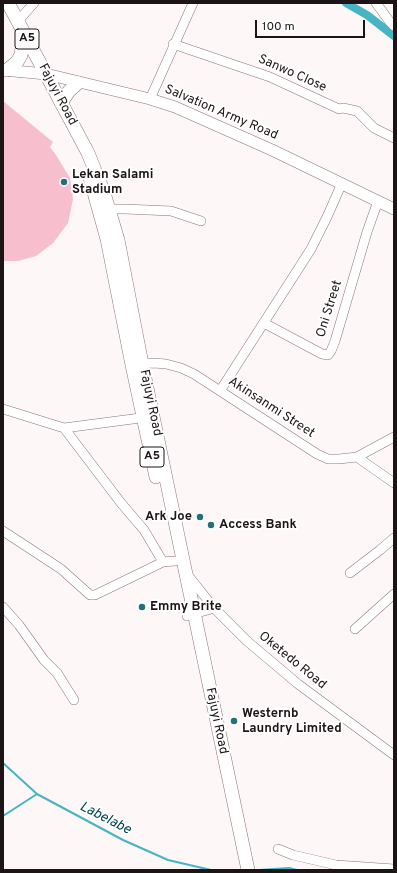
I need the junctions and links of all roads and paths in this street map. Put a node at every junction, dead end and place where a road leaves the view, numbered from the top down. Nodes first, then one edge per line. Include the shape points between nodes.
1 (8, 3) edge
2 (34, 3) edge
3 (193, 3) edge
4 (376, 3) edge
5 (3, 12) edge
6 (18, 21) junction
7 (394, 26) edge
8 (173, 44) junction
9 (22, 48) junction
10 (5, 70) edge
11 (41, 74) junction
12 (78, 83) junction
13 (150, 98) junction
14 (61, 103) junction
15 (394, 138) edge
16 (342, 183) junction
17 (378, 201) junction
18 (108, 209) junction
19 (394, 209) edge
20 (201, 221) dead end
21 (264, 323) junction
22 (137, 364) junction
23 (220, 391) junction
24 (3, 409) edge
25 (148, 417) junction
26 (64, 428) junction
27 (394, 437) edge
28 (357, 457) junction
29 (394, 483) edge
30 (3, 531) edge
31 (394, 538) edge
32 (169, 562) junction
33 (186, 573) junction
34 (350, 573) dead end
35 (394, 594) edge
36 (3, 607) edge
37 (214, 608) junction
38 (190, 615) junction
39 (355, 629) dead end
40 (74, 700) dead end
41 (394, 755) edge
42 (278, 848) dead end
43 (240, 853) junction
44 (394, 869) edge
45 (239, 870) edge
46 (248, 870) edge

1 - 6 highway, Fajuyi Road / A5
2 - 6 street
3 - 8 street
4 - 7 street
5 - 9 highway, Fajuyi Road / A5
6 - 11 highway, Fajuyi Road / A5
8 - 13 street
8 - 15 street, Sanwo Close via 270,77 339,109 357,112 374,128
9 - 10 highway via 17,62
9 - 11 highway, Fajuyi Road / A5
10 - 11 main road, Salvation Army Road
11 - 12 main road, Salvation Army Road
11 - 14 highway, Fajuyi Road / A5
11 - 22 highway, Fajuyi Road / A5 via 88,173 107,239
12 - 13 main road, Salvation Army Road
12 - 14 highway
13 - 16 main road, Salvation Army Road via 197,116
14 - 18 highway, Fajuyi Road / A5 via 88,153
16 - 17 main road, Salvation Army Road
16 - 21 street via 311,249
17 - 19 main road, Salvation Army Road
17 - 21 street, Oni Street via 339,328 328,355
18 - 20 street via 172,211
18 - 22 highway, Fajuyi Road / A5 via 118,240
21 - 23 street
22 - 23 street, Akinsanmi Street via 154,362 180,368
22 - 25 highway, Fajuyi Road / A5
23 - 28 street, Akinsanmi Street via 317,454 339,460
24 - 26 street
25 - 26 street
25 - 32 highway, Fajuyi Road / A5
25 - 33 highway, Fajuyi Road / A5
26 - 32 street
27 - 28 street, Akinsanmi Street
28 - 29 street
30 - 32 street via 61,569 90,595
31 - 34 street
32 - 38 highway, Fajuyi Road / A5
33 - 37 street, Oketedo Road
33 - 38 highway, Fajuyi Road / A5
35 - 39 street
36 - 40 street via 57,673
37 - 38 street
37 - 41 street, Oketedo Road via 247,641 298,684
38 - 43 highway, Fajuyi Road / A5
42 - 44 street via 293,855 336,865
43 - 45 highway, Fajuyi Road / A5
43 - 46 highway, Fajuyi Road / A5

